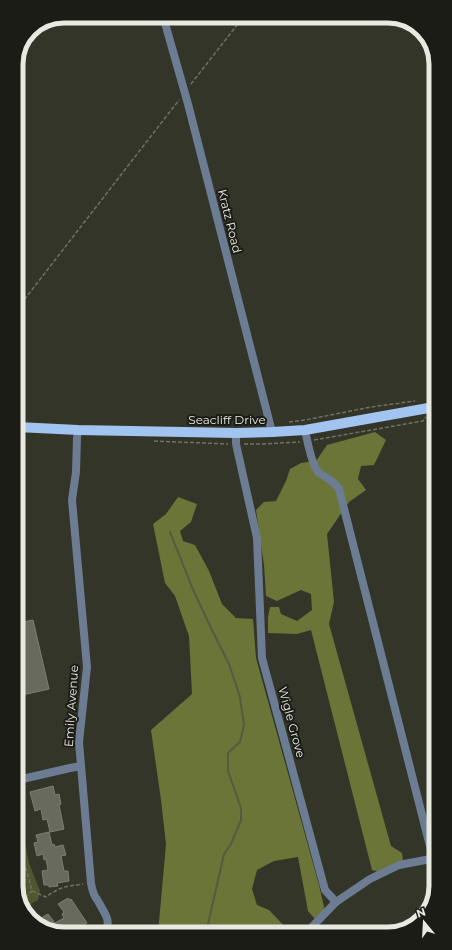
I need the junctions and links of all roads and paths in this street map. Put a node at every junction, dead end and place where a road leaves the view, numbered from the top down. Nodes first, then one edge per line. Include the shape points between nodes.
1 (165, 23) edge
2 (238, 23) edge
3 (184, 92) junction
4 (23, 300) edge
5 (419, 400) dead end
6 (429, 408) edge
7 (288, 422) dead end
8 (23, 427) edge
9 (78, 430) junction
10 (305, 430) junction
11 (272, 432) junction
12 (236, 433) junction
13 (81, 766) junction
14 (23, 779) edge
15 (429, 835) edge
16 (429, 859) edge
17 (23, 862) edge
18 (91, 883) junction
19 (32, 891) junction
20 (25, 898) edge
21 (336, 902) junction
22 (108, 927) edge
23 (312, 927) edge

1 - 3 street, Kratz Road
2 - 3 path
3 - 4 path
3 - 11 street, Kratz Road
5 - 7 path
6 - 10 main road, Seacliff Drive
8 - 9 main road, Seacliff Drive
9 - 12 main road, Seacliff Drive
9 - 13 street, Emily Avenue via 72,500 88,667 79,742
10 - 11 main road, Seacliff Drive
10 - 15 street via 315,468 336,483 339,489
11 - 12 main road, Seacliff Drive
12 - 21 street, Wigle Grove via 236,444 257,538 262,658 326,890
13 - 14 street
13 - 18 street, Emily Avenue
16 - 21 street via 400,865 370,879
17 - 19 path
18 - 19 path via 56,890 46,897
18 - 22 street, Emily Avenue via 94,895 107,916
19 - 20 path
21 - 23 street

